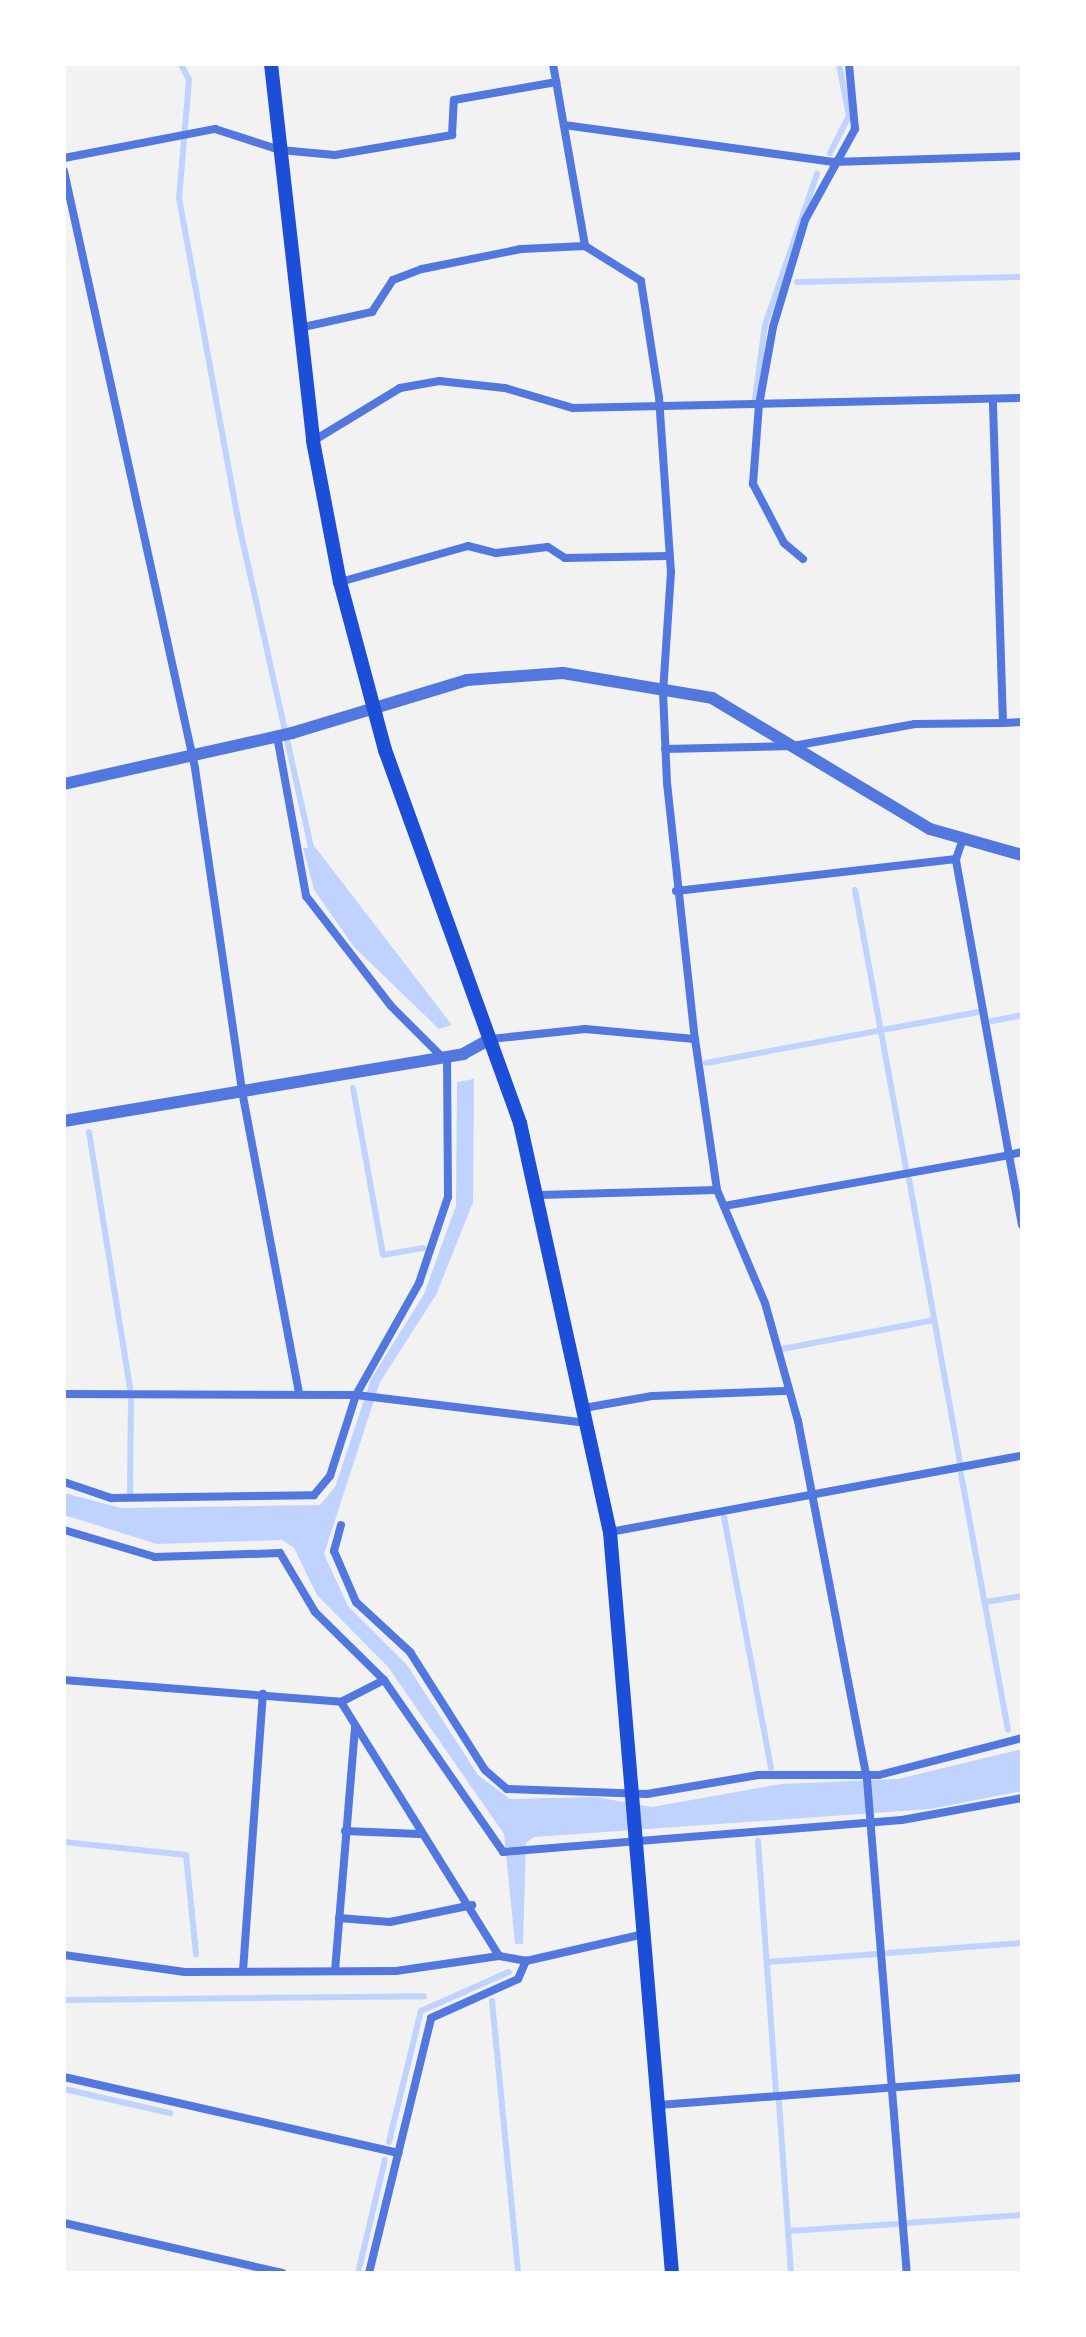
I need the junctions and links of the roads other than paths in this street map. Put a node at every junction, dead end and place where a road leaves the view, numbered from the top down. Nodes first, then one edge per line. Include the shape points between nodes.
1 (271, 64) edge
2 (553, 64) edge
3 (849, 64) edge
4 (556, 82) junction
5 (564, 125) junction
6 (280, 150) junction
7 (1022, 156) edge
8 (64, 158) edge
9 (833, 162) junction
10 (64, 171) edge
11 (585, 246) junction
12 (298, 329) junction
13 (1022, 398) edge
14 (993, 399) junction
15 (759, 405) junction
16 (658, 408) junction
17 (313, 441) junction
18 (668, 556) junction
19 (803, 559) dead end
20 (340, 582) junction
21 (663, 692) junction
22 (373, 711) junction
23 (1022, 722) edge
24 (1003, 723) junction
25 (284, 735) junction
26 (793, 746) junction
27 (665, 749) junction
28 (192, 757) junction
29 (64, 784) edge
30 (962, 842) junction
31 (1022, 855) edge
32 (956, 859) junction
33 (676, 891) junction
34 (490, 1039) junction
35 (695, 1039) junction
36 (445, 1057) junction
37 (242, 1091) junction
38 (64, 1121) edge
39 (1022, 1152) edge
40 (1009, 1155) junction
41 (717, 1190) junction
42 (539, 1195) junction
43 (724, 1206) junction
44 (1022, 1225) edge
45 (785, 1391) junction
46 (299, 1393) junction
47 (64, 1394) edge
48 (358, 1395) junction
49 (584, 1408) junction
50 (587, 1423) junction
51 (1022, 1456) edge
52 (64, 1482) edge
53 (812, 1495) junction
54 (341, 1525) dead end
55 (64, 1530) edge
56 (610, 1532) junction
57 (64, 1680) edge
58 (384, 1680) junction
59 (263, 1694) junction
60 (341, 1702) junction
61 (355, 1726) junction
62 (1022, 1738) edge
63 (866, 1777) junction
64 (635, 1796) junction
65 (1022, 1798) edge
66 (871, 1818) junction
67 (345, 1831) junction
68 (420, 1834) junction
69 (637, 1840) junction
70 (472, 1905) junction
71 (339, 1918) junction
72 (644, 1934) junction
73 (64, 1955) edge
74 (499, 1956) junction
75 (526, 1961) junction
76 (243, 1971) junction
77 (335, 1971) junction
78 (64, 2077) edge
79 (1022, 2078) edge
80 (892, 2087) junction
81 (659, 2105) junction
82 (398, 2153) junction
83 (64, 2223) edge
84 (282, 2273) edge
85 (369, 2273) edge
86 (672, 2273) edge
87 (907, 2273) edge

1 - 6 main road
2 - 4 street
3 - 9 street via 858,113
4 - 5 street
4 - 6 street via 454,100 452,135 335,155
5 - 9 street
5 - 11 street
6 - 8 street via 215,129
6 - 12 main road
7 - 9 street
9 - 15 street via 805,220 773,327
10 - 28 street
11 - 12 street via 521,249 422,269 393,280 372,312
11 - 16 street via 641,281
12 - 17 main road
13 - 14 street
14 - 15 street
14 - 24 street
15 - 16 street
15 - 19 street via 753,484 784,543
16 - 17 street via 573,408 505,388 439,381 400,388
16 - 18 street
17 - 20 main road
18 - 20 street via 565,558 548,547 496,553 468,546
18 - 21 street
20 - 22 main road
21 - 22 street via 531,671 467,680
21 - 26 street via 712,698
21 - 27 street
22 - 25 street
22 - 34 main road
23 - 24 street
24 - 26 street via 915,724
25 - 28 street
25 - 36 street via 306,896 391,1006
26 - 27 street
26 - 30 street
27 - 33 street
28 - 29 street
28 - 37 street
30 - 31 street
30 - 32 street
32 - 33 street
32 - 40 street
33 - 35 street
34 - 35 street via 585,1029
34 - 36 street
34 - 42 main road
35 - 41 street
36 - 37 street
36 - 48 street via 448,1197 419,1283
37 - 38 street
37 - 46 street
39 - 40 street
40 - 43 street
40 - 44 street
41 - 42 street
41 - 43 street
42 - 49 main road
43 - 45 street via 765,1303
45 - 49 street via 652,1396
45 - 53 street
46 - 47 street
46 - 48 street
48 - 50 street
48 - 52 street via 330,1476 305,1498 111,1498
49 - 50 main road
50 - 56 main road
51 - 53 street
53 - 56 street
53 - 63 street
54 - 64 street via 334,1551 356,1602 410,1652 491,1778 517,1792
55 - 58 street via 155,1557 280,1553 315,1612
56 - 64 main road
57 - 59 street
58 - 60 street
58 - 69 street via 507,1852
59 - 60 street
59 - 76 street
60 - 61 street
61 - 67 street
61 - 68 street
62 - 63 street via 953,1762
63 - 64 street via 758,1775
63 - 66 street
64 - 69 main road
65 - 66 street
66 - 69 street
66 - 80 street
67 - 68 street
67 - 71 street
68 - 70 street
69 - 72 main road
70 - 71 street via 390,1922
70 - 74 street
71 - 77 street
72 - 75 street
72 - 81 main road
73 - 76 street
74 - 75 street
74 - 77 street
75 - 82 street via 518,1979 431,2018
76 - 77 street
78 - 82 street
79 - 80 street
80 - 81 street
80 - 87 street
81 - 86 main road
82 - 85 street
83 - 84 street

